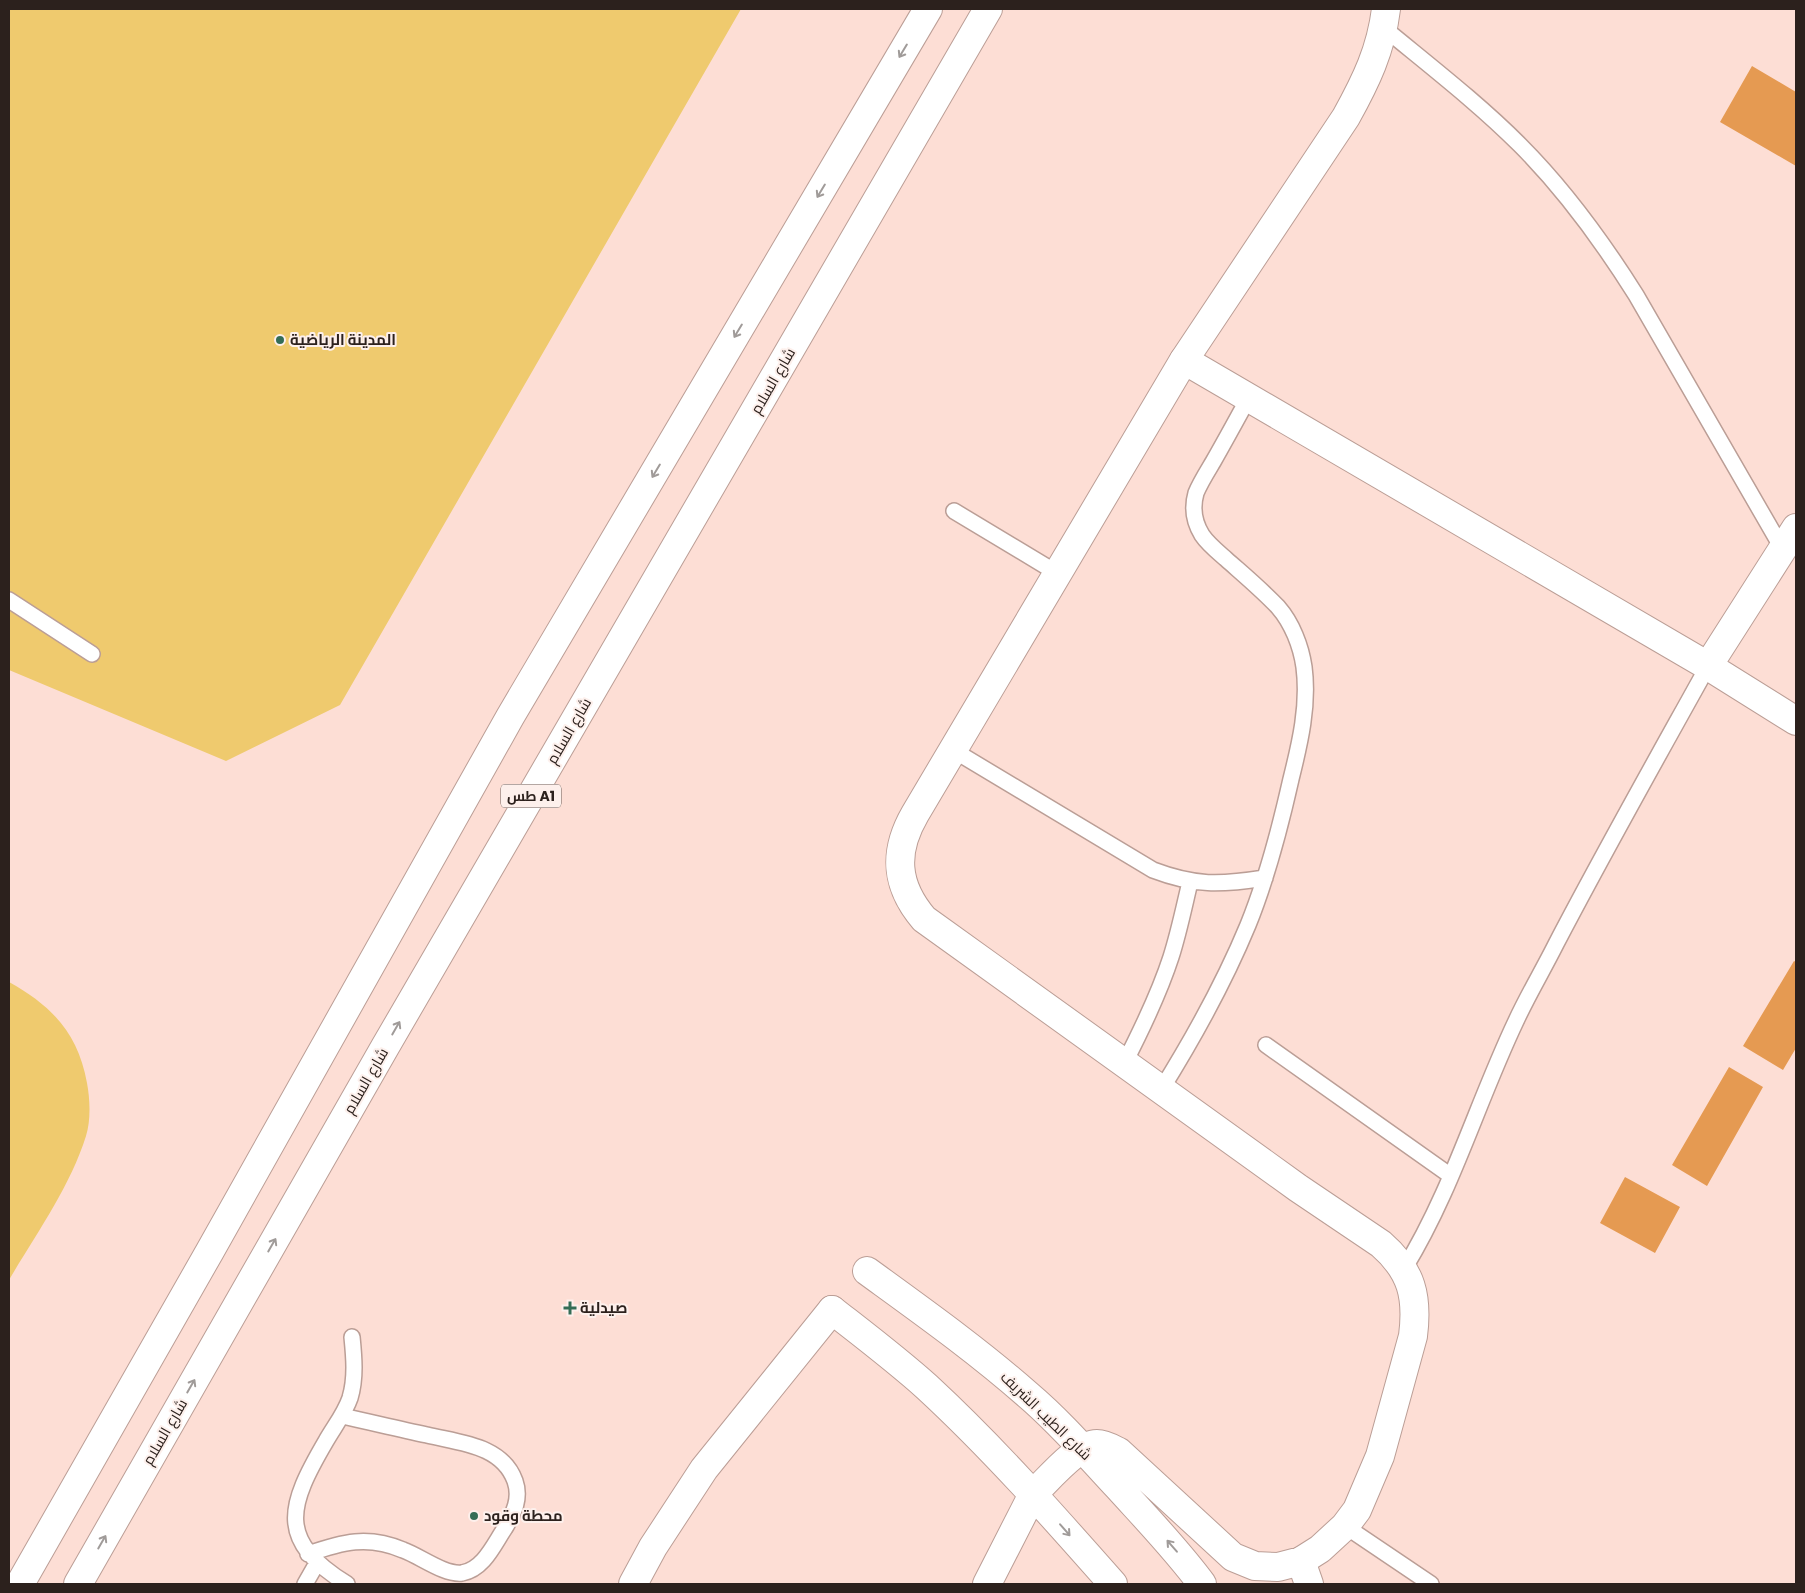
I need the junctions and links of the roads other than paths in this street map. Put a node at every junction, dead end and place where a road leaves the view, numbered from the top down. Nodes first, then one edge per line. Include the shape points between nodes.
1 (928, 9) edge
2 (988, 9) edge
3 (1385, 18) edge
4 (1184, 360) junction
5 (1249, 398) junction
6 (954, 512) dead end
7 (1789, 538) edge
8 (1057, 573) junction
9 (9, 600) edge
10 (92, 654) dead end
11 (1708, 666) junction
12 (1796, 721) edge
13 (953, 750) junction
14 (1264, 878) junction
15 (1190, 882) junction
16 (1266, 1045) dead end
17 (1124, 1064) junction
18 (1161, 1090) junction
19 (1451, 1176) junction
20 (1404, 1269) junction
21 (867, 1271) dead end
22 (352, 1337) dead end
23 (342, 1416) junction
24 (1081, 1449) junction
25 (1033, 1494) junction
26 (1345, 1526) junction
27 (313, 1558) junction
28 (1305, 1573) edge
29 (20, 1584) edge
30 (78, 1584) edge
31 (305, 1584) edge
32 (347, 1584) edge
33 (633, 1584) edge
34 (987, 1584) edge
35 (1113, 1584) edge
36 (1202, 1584) edge
37 (1431, 1584) edge

1 -> 29 main road via 510,717
30 -> 2 main road, شارع السلام / طس A1 via 390,1038
3 - 4 main road via 1377,56 1346,117
3 - 7 lane via 1486,112 1583,216 1611,255
4 - 5 main road
4 - 8 main road
5 - 11 main road
5 - 14 lane via 1196,493 1194,516 1203,537 1279,609 1290,626 1304,666 1306,690 1297,752 1282,821
6 - 8 lane
7 - 11 main road
8 - 13 main road
9 - 10 lane
11 - 12 main road
11 - 19 lane via 1589,880 1516,1021
13 - 15 lane via 1136,861
13 - 17 main road via 906,828 900,860 905,892 913,906 936,929
14 - 15 lane via 1229,884
14 - 18 lane via 1226,975
15 - 17 lane via 1171,957
16 - 19 lane
17 - 18 main road
18 - 20 main road via 1381,1244
19 - 20 lane via 1431,1223
20 - 26 main road via 1414,1300 1413,1336 1380,1456 1357,1510
21 - 24 main road, شارع الطيب الشريف via 1005,1375 1052,1417
22 - 23 lane via 354,1377
23 - 27 lane via 309,1470 296,1504 297,1530
23 - 27 lane via 470,1445 494,1454 505,1462 514,1479 517,1499 514,1512 482,1562 462,1573 450,1572 404,1550 372,1541 339,1543
24 - 25 main road
24 - 28 main road via 1097,1444 1119,1452 1233,1557 1255,1566
36 -> 24 main road, شارع الطيب الشريف via 1156,1528
25 - 33 main road via 926,1386 832,1310 704,1469
25 - 34 main road
25 -> 35 main road
26 - 28 main road via 1320,1549
26 - 37 lane
27 - 31 lane
27 - 32 lane

